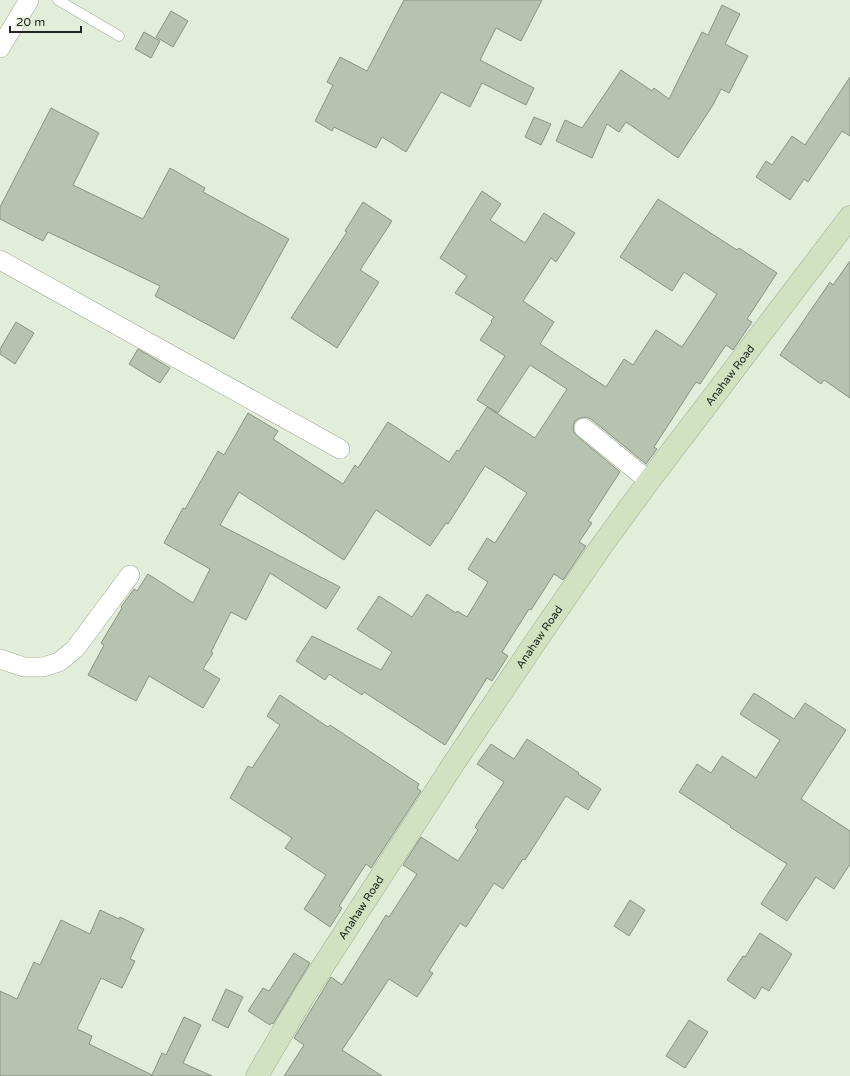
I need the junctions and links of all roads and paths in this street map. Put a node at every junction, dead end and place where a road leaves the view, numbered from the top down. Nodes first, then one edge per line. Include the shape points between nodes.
1 (28, 0) edge
2 (58, 0) edge
3 (119, 36) dead end
4 (0, 48) edge
5 (850, 217) edge
6 (0, 260) edge
7 (584, 428) dead end
8 (340, 449) dead end
9 (649, 481) junction
10 (130, 575) dead end
11 (0, 659) edge
12 (257, 1076) edge

1 - 4 street
2 - 3 lane
5 - 9 street, Anahaw Road
6 - 8 street
7 - 9 street
9 - 12 street, Anahaw Road via 605,541 452,766 309,988
10 - 11 street via 75,650 59,662 43,667 24,667

